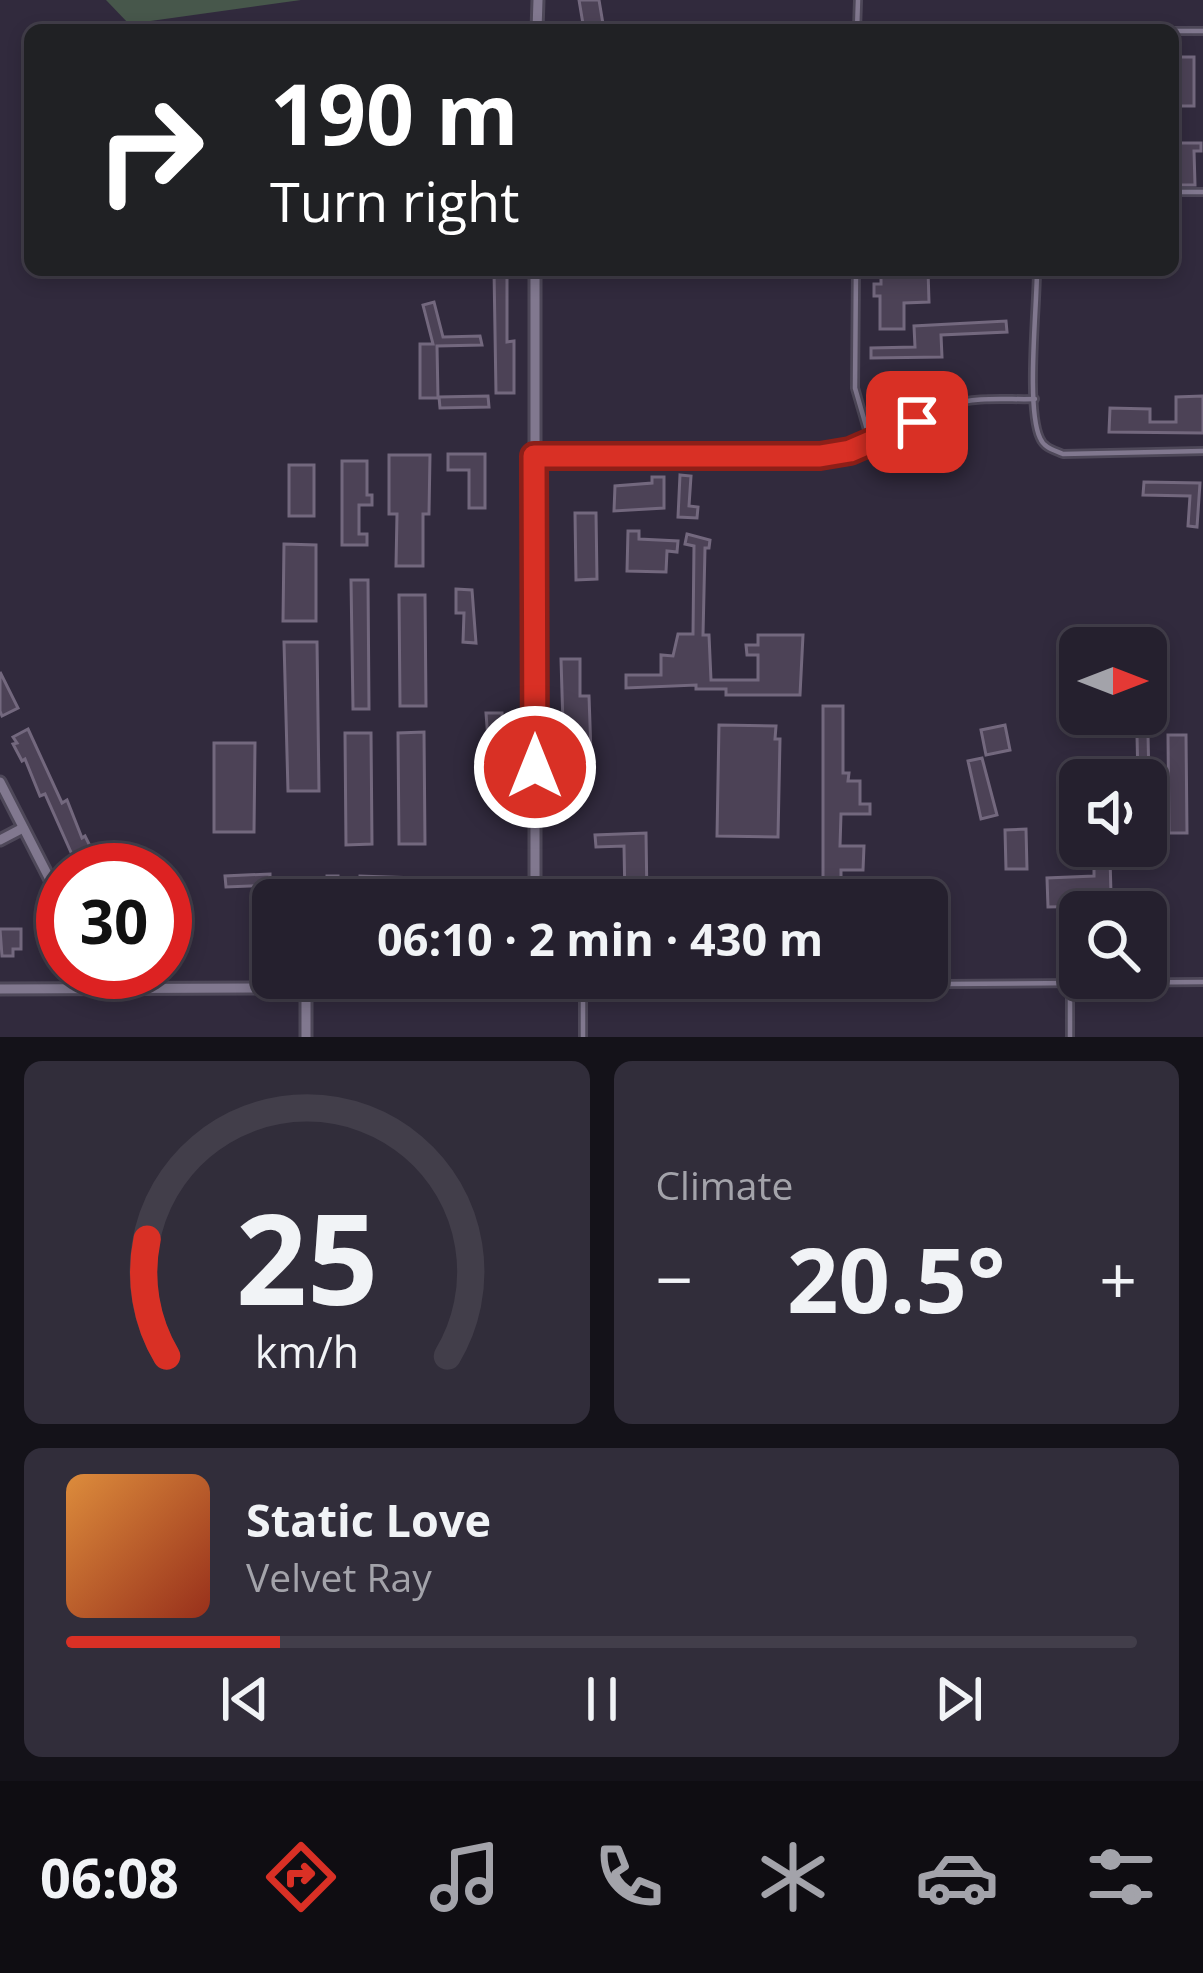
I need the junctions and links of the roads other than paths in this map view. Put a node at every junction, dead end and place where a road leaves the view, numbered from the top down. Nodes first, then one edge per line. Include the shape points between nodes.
1 (535, 276) edge
2 (856, 276) edge
3 (1037, 276) edge
4 (1035, 399) junction
5 (871, 443) junction
6 (1203, 451) edge
7 (534, 456) junction
8 (0, 782) edge
9 (23, 828) junction
10 (0, 840) edge
11 (36, 853) edge
12 (535, 879) edge
13 (1167, 982) edge
14 (1203, 982) edge
15 (1059, 983) edge
16 (948, 984) edge
17 (252, 988) edge
18 (0, 989) edge
19 (306, 999) edge
20 (583, 999) edge
21 (1070, 999) edge
22 (306, 1037) edge
23 (584, 1037) edge
24 (1070, 1037) edge

1 - 7 street
2 - 5 lane via 855,388
3 - 4 lane
4 - 5 lane via 951,405
4 - 6 lane via 1039,436 1064,454
5 - 7 lane via 820,456
7 - 12 street
8 - 9 street
9 - 10 street
9 - 11 street
13 - 14 lane
15 - 16 lane
17 - 18 street
19 - 22 street
20 - 23 lane
21 - 24 lane

